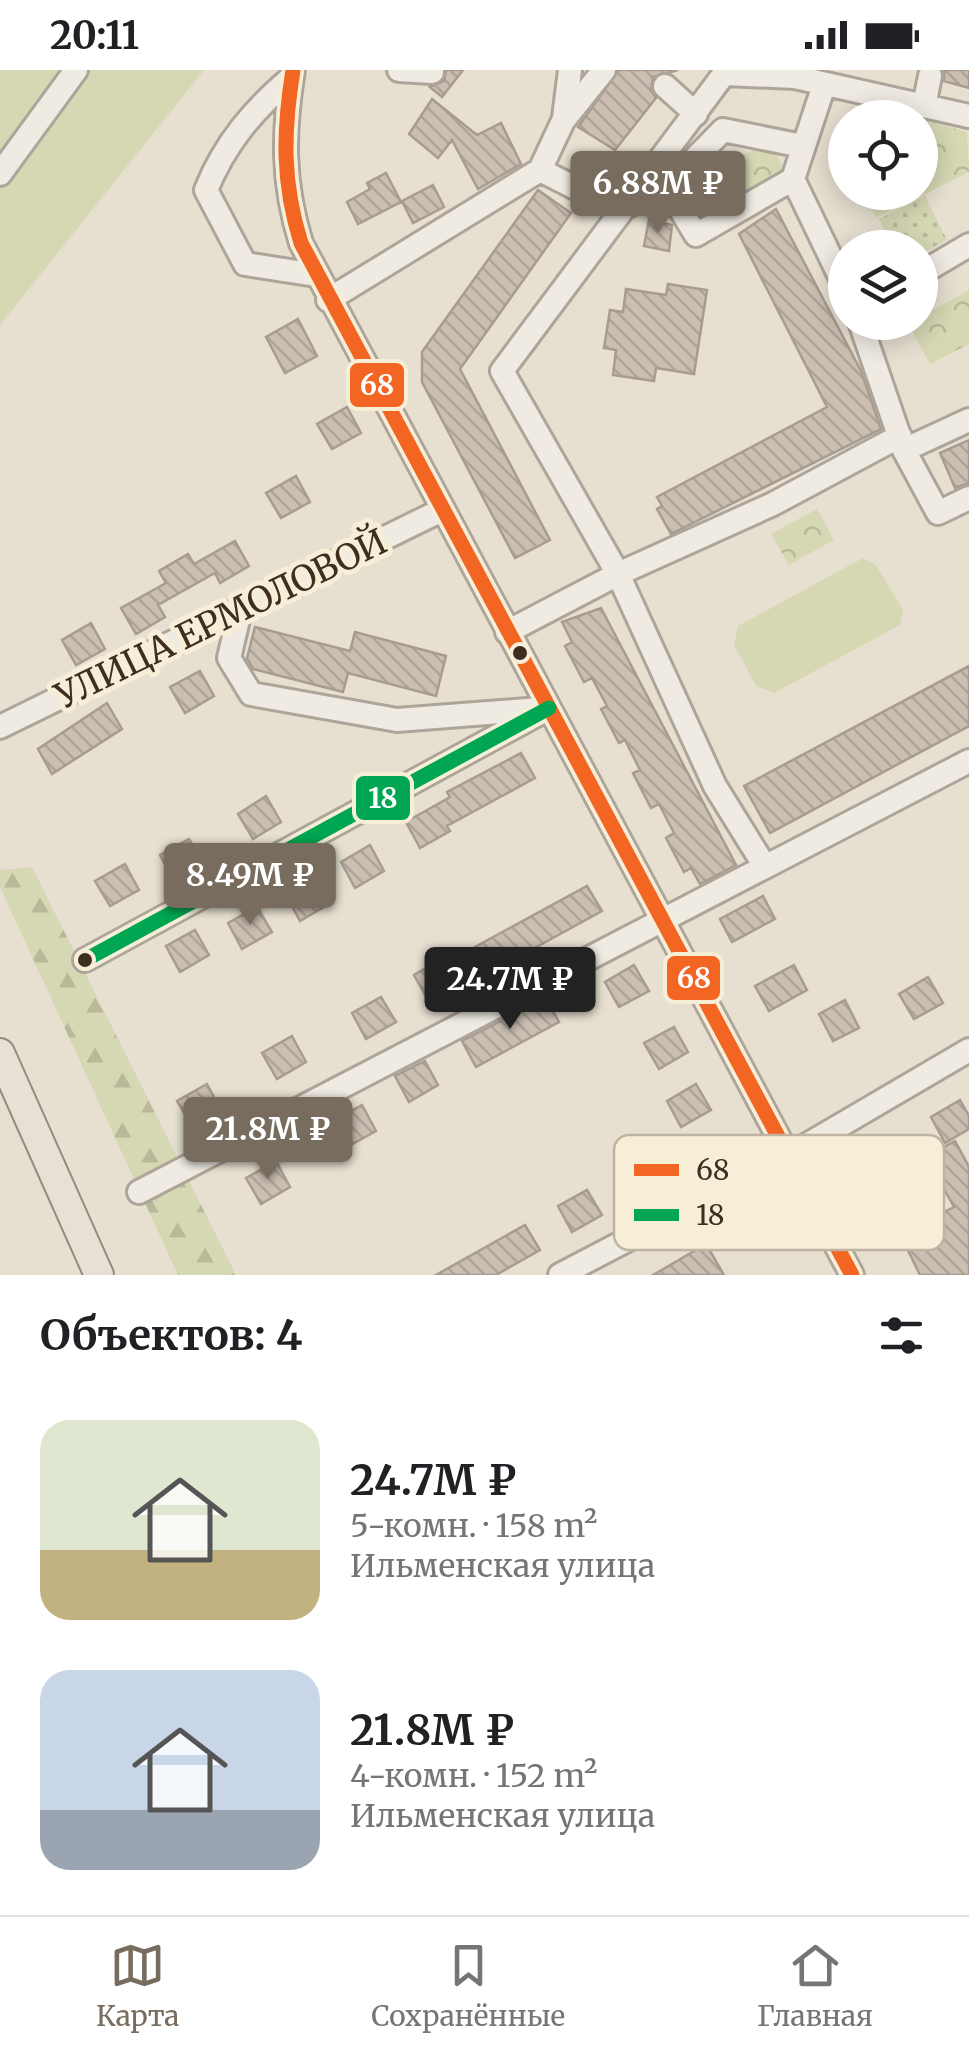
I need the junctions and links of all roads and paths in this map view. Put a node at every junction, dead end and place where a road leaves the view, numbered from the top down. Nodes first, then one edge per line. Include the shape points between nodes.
1 (76, 70) edge
2 (398, 70) edge
3 (570, 70) edge
4 (604, 70) edge
5 (432, 72) dead end
6 (723, 72) edge
7 (293, 73) edge
8 (796, 73) edge
9 (930, 76) dead end
10 (859, 80) edge
11 (824, 85) junction
12 (666, 86) dead end
13 (909, 100) edge
14 (925, 100) edge
15 (938, 109) edge
16 (696, 114) junction
17 (969, 116) edge
18 (563, 121) junction
19 (802, 146) junction
20 (540, 170) junction
21 (0, 174) edge
22 (793, 180) junction
23 (667, 187) junction
24 (619, 210) junction
25 (969, 246) edge
26 (828, 252) edge
27 (938, 264) edge
28 (316, 276) junction
29 (328, 300) junction
30 (866, 340) edge
31 (969, 420) edge
32 (902, 443) junction
33 (969, 498) edge
34 (442, 510) junction
35 (618, 574) junction
36 (240, 611) junction
37 (507, 632) junction
38 (548, 708) junction
39 (0, 727) edge
40 (969, 761) edge
41 (764, 865) junction
42 (664, 920) junction
43 (85, 960) dead end
44 (969, 1050) edge
45 (0, 1054) edge
46 (777, 1135) edge
47 (824, 1135) edge
48 (138, 1192) dead end
49 (614, 1247) edge
50 (839, 1250) edge
51 (99, 1275) edge
52 (560, 1275) edge
53 (852, 1275) edge

1 - 21 street
2 - 5 street
3 - 18 street
4 - 18 street
6 - 8 street
6 - 16 street
7 - 28 street via 285,184
7 - 28 street via 228,145 206,190 245,264
8 - 11 street
9 - 14 street
10 - 11 street
10 - 13 street
11 - 19 street
12 - 16 street
15 - 17 street
16 - 24 street
18 - 20 street
19 - 22 street
19 - 23 street via 723,130
20 - 24 street
20 - 29 street
22 - 23 street via 696,235
22 - 26 street
23 - 24 street
24 - 35 street via 502,371
25 - 27 street
28 - 29 street
29 - 34 street
30 - 32 street
31 - 32 street
32 - 33 street via 938,513
32 - 35 street
34 - 36 street, УЛИЦА ЕРМОЛОВОЙ
34 - 37 street
35 - 37 street
35 - 41 street via 715,786
36 - 38 street via 229,658 251,694 397,720
36 - 39 street, УЛИЦА ЕРМОЛОВОЙ
37 - 38 street
38 - 42 street
38 - 43 street
40 - 41 street
41 - 42 street
42 - 46 street
42 - 48 street
44 - 47 street
45 - 51 main road
49 - 52 street
50 - 53 street

